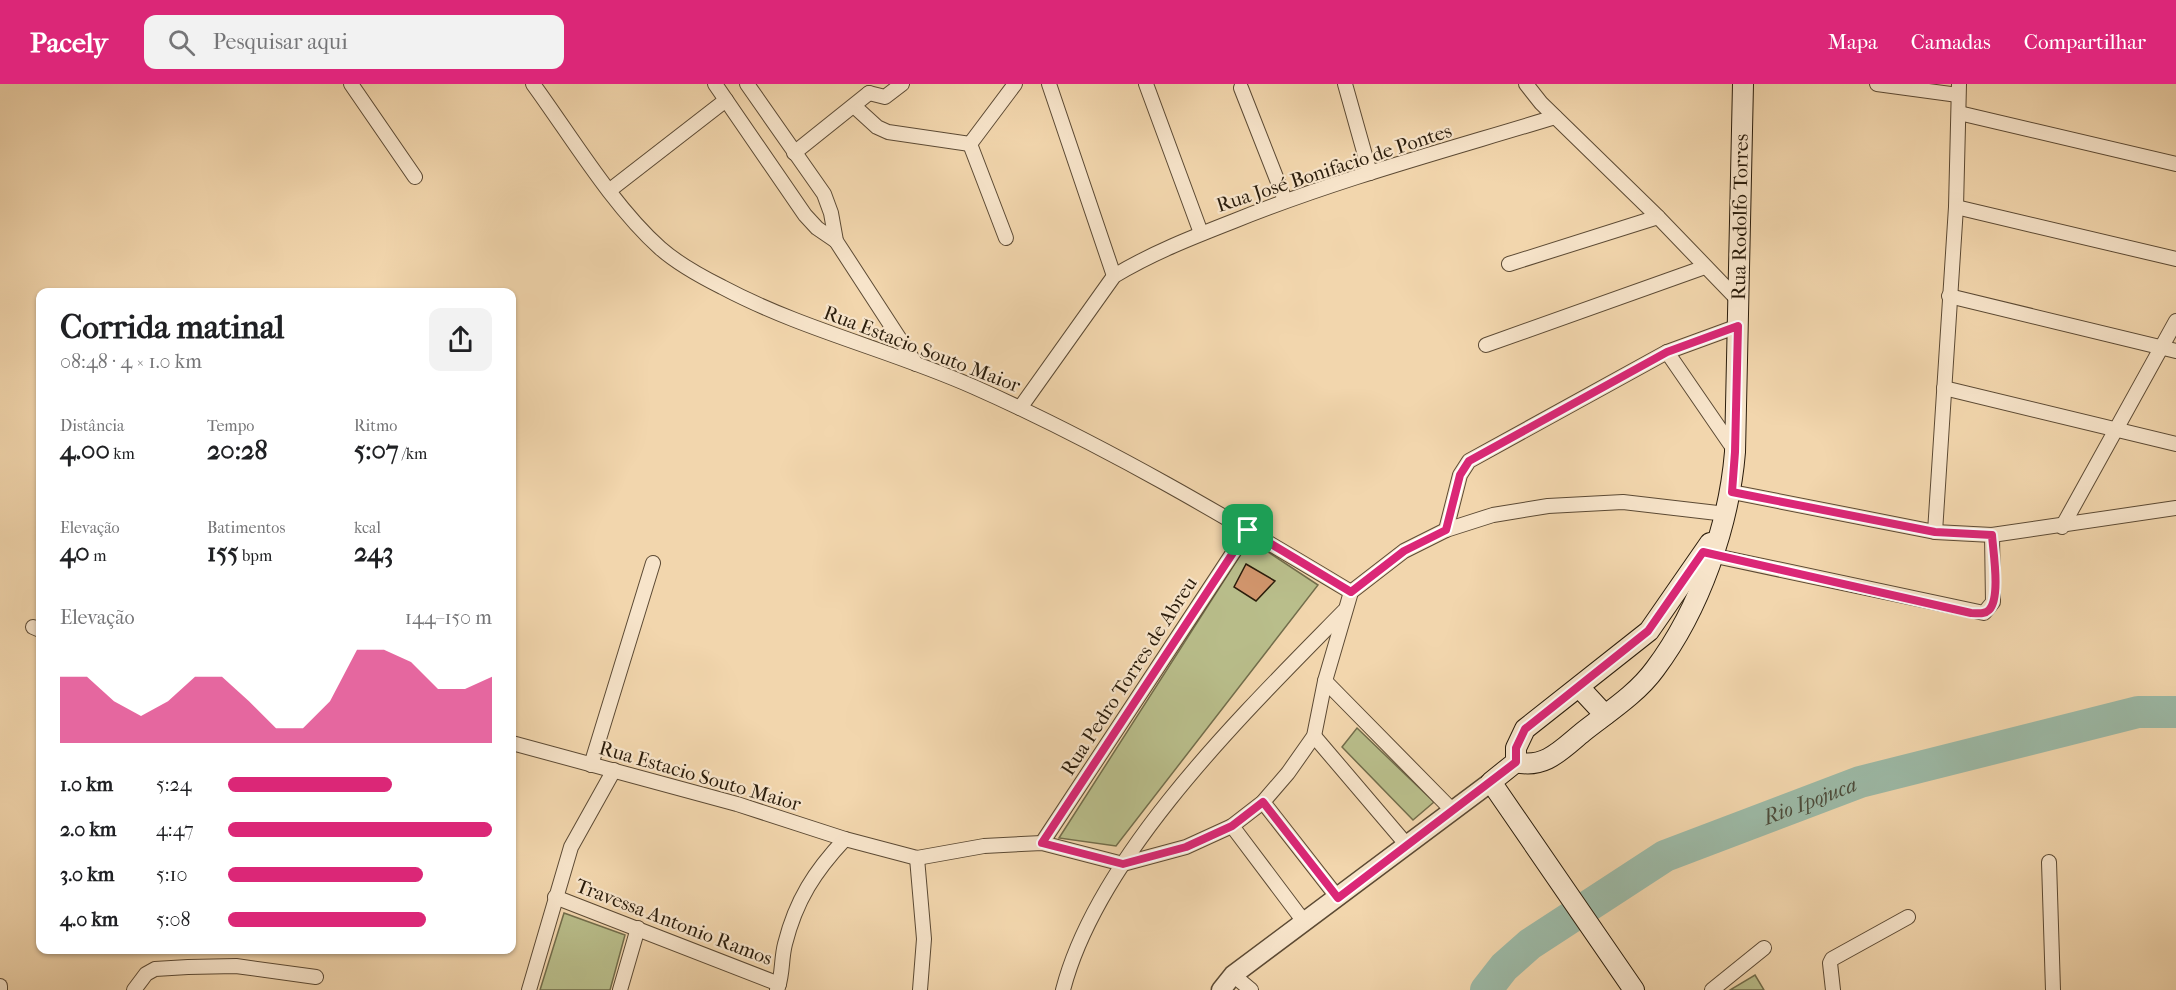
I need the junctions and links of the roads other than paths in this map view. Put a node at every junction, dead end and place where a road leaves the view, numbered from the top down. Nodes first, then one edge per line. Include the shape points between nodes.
1 (351, 84) edge
2 (533, 84) edge
3 (747, 84) edge
4 (902, 84) edge
5 (1015, 84) edge
6 (1049, 84) edge
7 (1146, 84) edge
8 (1345, 84) edge
9 (1526, 84) edge
10 (1743, 84) edge
11 (1877, 84) edge
12 (1241, 88) dead end
13 (868, 89) edge
14 (723, 90) edge
15 (1958, 90) edge
16 (854, 106) junction
17 (1959, 113) junction
18 (1555, 117) junction
19 (970, 144) junction
20 (794, 153) junction
21 (2176, 164) edge
22 (1370, 173) junction
23 (415, 177) dead end
24 (610, 190) junction
25 (1285, 200) junction
26 (1956, 207) junction
27 (1658, 217) junction
28 (1201, 233) junction
29 (1006, 238) dead end
30 (836, 241) junction
31 (2176, 259) edge
32 (1509, 264) dead end
33 (1705, 267) junction
34 (1114, 276) junction
35 (1949, 296) junction
36 (1738, 300) junction
37 (2176, 321) edge
38 (1738, 326) junction
39 (1486, 345) dead end
40 (2169, 349) edge
41 (1667, 352) junction
42 (916, 364) junction
43 (1944, 388) junction
44 (1020, 408) junction
45 (2114, 430) junction
46 (2176, 444) edge
47 (1735, 452) junction
48 (1732, 492) junction
49 (2176, 508) edge
50 (1723, 521) junction
51 (2062, 527) junction
52 (1248, 530) junction
53 (1446, 530) junction
54 (1935, 532) junction
55 (1992, 535) junction
56 (1709, 555) junction
57 (653, 563) dead end
58 (1351, 592) junction
59 (1345, 609) junction
60 (1325, 681) junction
61 (1579, 687) junction
62 (1605, 715) junction
63 (1314, 736) junction
64 (516, 744) edge
65 (1516, 762) junction
66 (591, 765) junction
67 (614, 770) junction
68 (1491, 782) junction
69 (1263, 802) junction
70 (1453, 811) junction
71 (1232, 826) junction
72 (845, 839) junction
73 (1042, 843) junction
74 (1406, 844) junction
75 (917, 858) junction
76 (2049, 862) dead end
77 (1123, 864) junction
78 (555, 897) junction
79 (1338, 898) junction
80 (1908, 917) dead end
81 (1305, 923) junction
82 (638, 928) junction
83 (1764, 948) dead end
84 (316, 977) dead end
85 (1227, 983) edge
86 (778, 987) edge
87 (134, 990) edge
88 (529, 990) edge
89 (620, 990) edge
90 (920, 990) edge
91 (1064, 990) edge
92 (1251, 990) edge
93 (1634, 990) edge
94 (1712, 990) edge
95 (1833, 990) edge
96 (2053, 990) edge

1 - 23 street
2 - 24 street, Rua Estacio Souto Maior
3 - 20 street
4 - 13 street via 885,97
5 - 19 street
6 - 34 street
7 - 28 street
8 - 22 street
9 - 18 street
10 - 36 main road, Rua Rodolfo Torres
11 - 15 street
12 - 25 street
13 - 16 street
14 - 24 street
14 - 30 street via 805,215
15 - 17 street
16 - 19 street via 888,132
16 - 20 street
17 - 21 street
17 - 26 street
18 - 22 street, Rua José Bonifacio de Pontes
18 - 27 street
19 - 29 street
20 - 30 street via 824,194
22 - 25 street, Rua José Bonifacio de Pontes
24 - 42 street, Rua Estacio Souto Maior via 660,248 694,273 783,317
25 - 28 street, Rua José Bonifacio de Pontes
26 - 31 street
26 - 35 street
27 - 32 street
27 - 33 street
28 - 34 street, Rua José Bonifacio de Pontes
30 - 42 street
33 - 36 street
33 - 39 street
34 - 44 street, Rua José Bonifacio de Pontes
35 - 40 street
35 - 43 street
36 - 38 main road, Rua Rodolfo Torres
37 - 40 street
38 - 41 street
38 - 47 main road, Rua Rodolfo Torres
40 - 45 street
41 - 47 street
41 - 53 street via 1469,461 1460,475
42 - 44 street, Rua Estacio Souto Maior
43 - 45 street
43 - 54 street
44 - 52 street, Rua Estacio Souto Maior via 1195,498
45 - 46 street
45 - 51 street
47 - 48 main road, Rua Rodolfo Torres
48 - 50 main road, Rua Rodolfo Torres
48 - 54 street
49 - 51 street
50 - 53 street via 1623,502 1548,506 1493,515
50 - 56 main road
51 - 55 street
52 - 58 street, Rua Estacio Souto Maior
52 - 73 street, Rua Pedro Torres de Abreu
53 - 58 street via 1404,551
54 - 55 street
55 - 56 street via 1994,602 1984,613
56 - 61 main road via 1648,631
56 - 62 main road via 1677,635 1655,670
57 - 66 street
58 - 59 street
59 - 60 street
59 - 77 street via 1233,727 1151,823
60 - 63 street
60 - 70 street
61 - 62 main road
61 - 65 main road via 1525,729 1516,748
62 - 65 main road via 1549,759 1529,765
63 - 69 street
63 - 74 street
64 - 66 street, Rua Estacio Souto Maior
65 - 68 main road
66 - 67 street, Rua Estacio Souto Maior
67 - 72 street, Rua Estacio Souto Maior
67 - 78 street via 571,847
68 - 70 street
68 - 93 main road
69 - 71 street
69 - 79 street
70 - 74 street
71 - 77 street via 1186,847
71 - 81 street
72 - 75 street, Rua Estacio Souto Maior
72 - 86 street via 817,869 806,888 785,945
73 - 75 street, Rua Estacio Souto Maior via 984,846
73 - 77 street, Rua Estacio Souto Maior
74 - 79 street
75 - 90 street via 924,939
76 - 96 street
77 - 91 street via 1069,966
78 - 82 street, Travessa Antonio Ramos
78 - 88 street
79 - 81 street
80 - 95 street via 1832,958
81 - 85 street
82 - 86 street, Travessa Antonio Ramos
82 - 89 street
83 - 94 street
84 - 87 street via 236,966 155,969
85 - 92 street

